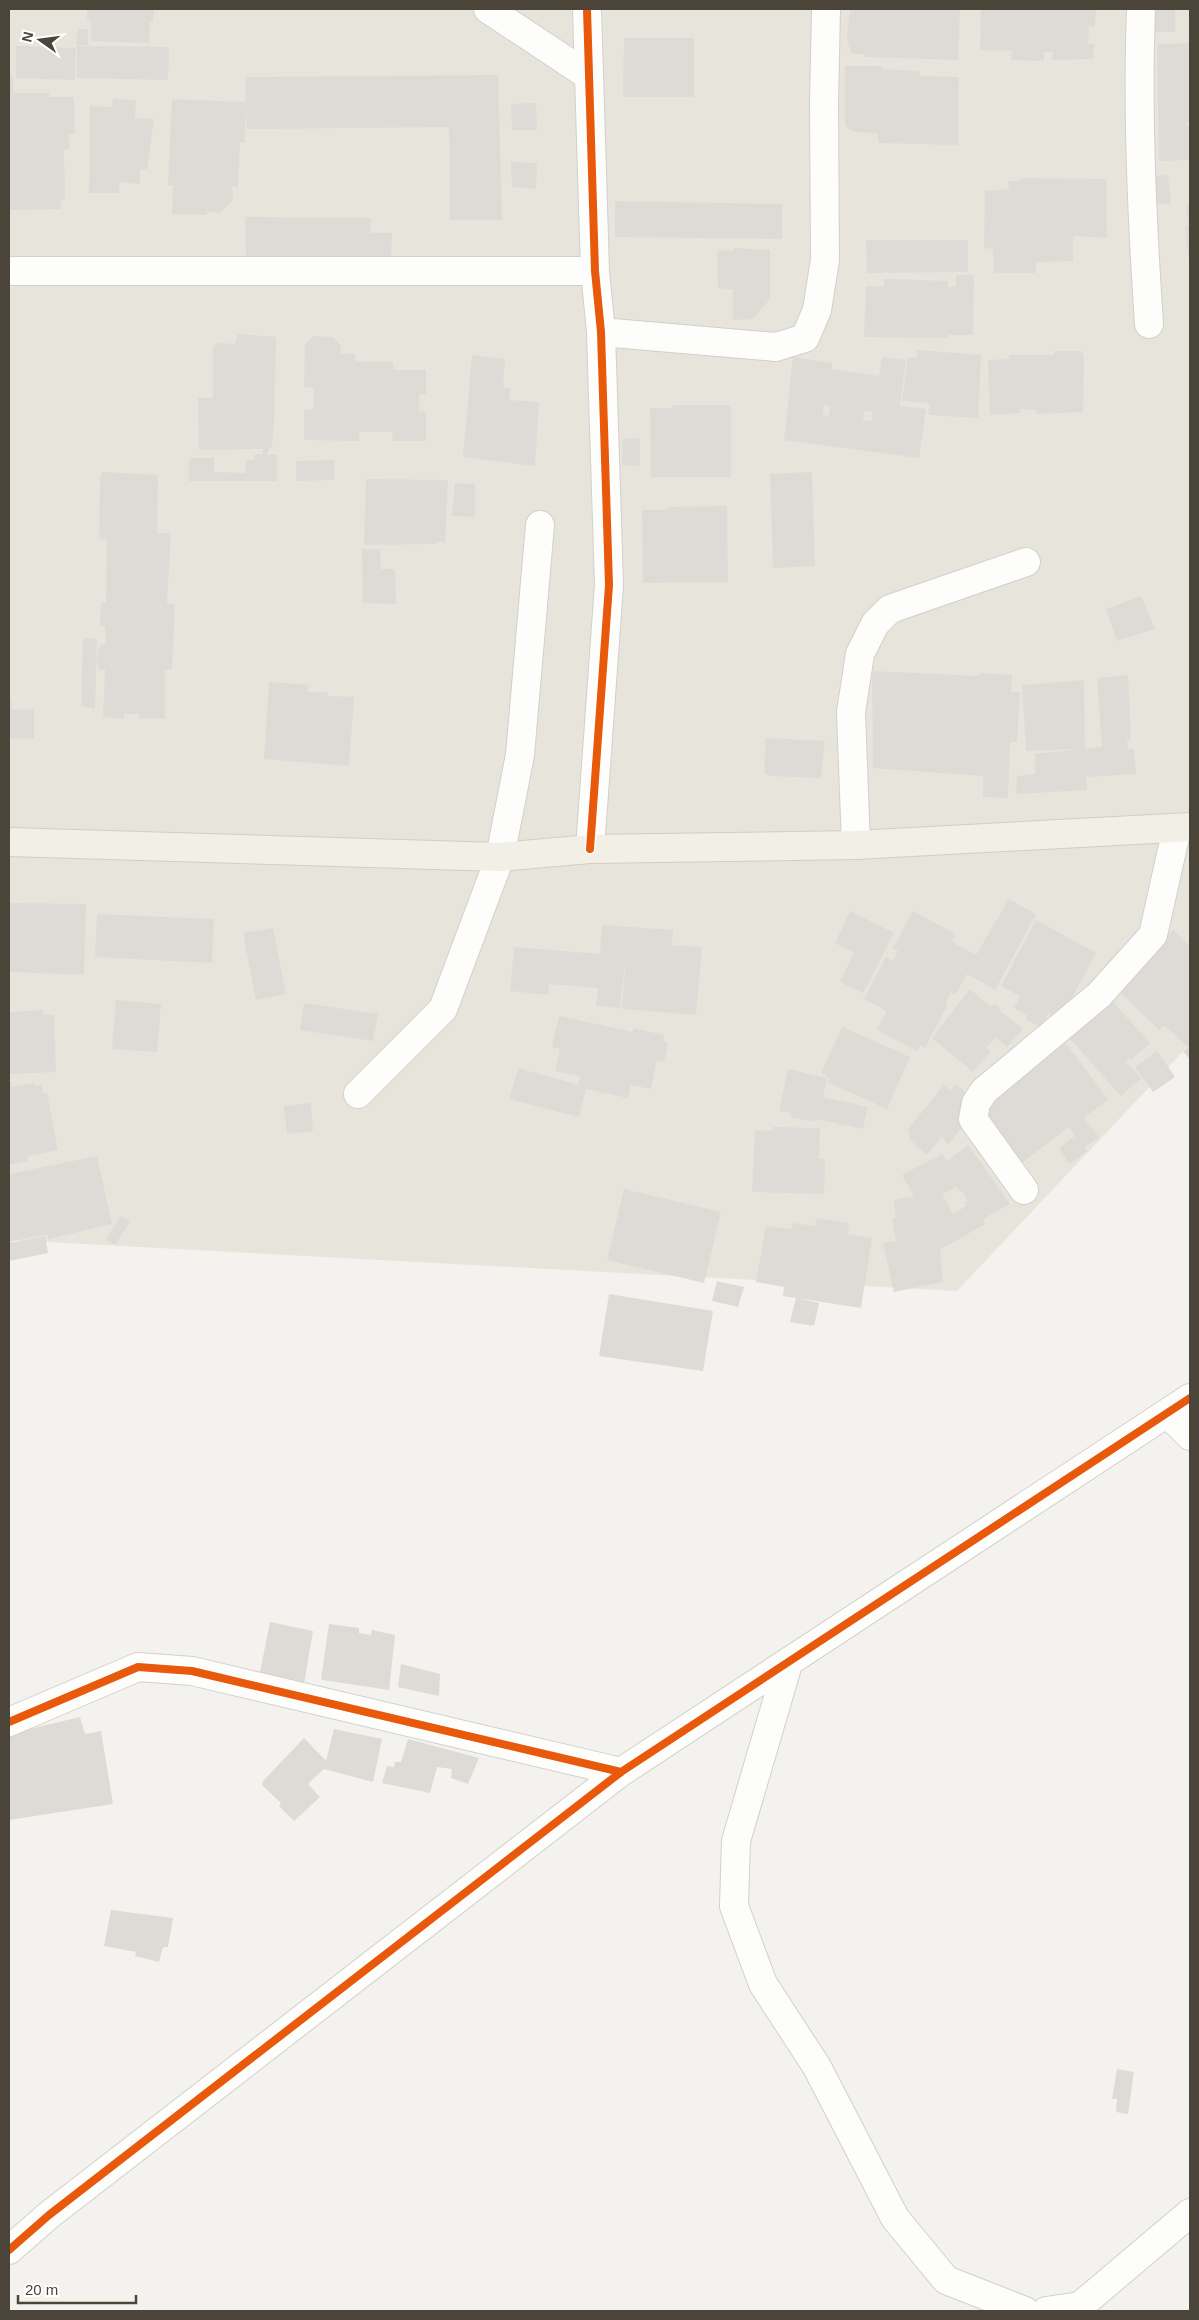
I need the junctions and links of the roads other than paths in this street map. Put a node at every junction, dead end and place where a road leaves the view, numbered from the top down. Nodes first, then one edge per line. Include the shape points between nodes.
1 (488, 9) edge
2 (587, 9) edge
3 (826, 9) edge
4 (1142, 9) edge
5 (589, 76) junction
6 (595, 270) junction
7 (9, 271) edge
8 (1149, 324) dead end
9 (601, 332) junction
10 (540, 525) dead end
11 (1026, 562) dead end
12 (1184, 827) edge
13 (9, 842) edge
14 (856, 845) junction
15 (590, 849) junction
16 (500, 857) junction
17 (358, 1094) dead end
18 (1024, 1190) dead end
19 (1190, 1398) edge
20 (1168, 1414) junction
21 (1190, 1436) edge
22 (788, 1664) junction
23 (9, 1722) edge
24 (621, 1772) junction
25 (1190, 2213) edge
26 (9, 2250) edge
27 (1025, 2311) edge
28 (1046, 2311) edge

1 - 5 street
2 - 5 street
3 - 9 street via 824,260 818,310 805,338 776,347
4 - 8 street via 1139,71 1142,231
5 - 6 street
6 - 7 street
6 - 9 street
9 - 15 street via 609,585
10 - 16 street via 520,755
11 - 14 street via 890,609 875,624 860,654 851,712
12 - 14 main road
12 - 18 street via 1153,935 1100,995 984,1091 976,1103 973,1119
13 - 16 main road
14 - 15 main road
15 - 16 main road
16 - 17 street via 443,1010
19 - 20 street
20 - 21 street
20 - 22 street
22 - 24 street
22 - 27 street via 736,1841 734,1906 763,1984 817,2068 895,2218 946,2280
23 - 24 street via 138,1667 192,1671
24 - 26 street via 57,2208
25 - 28 street via 1080,2306

